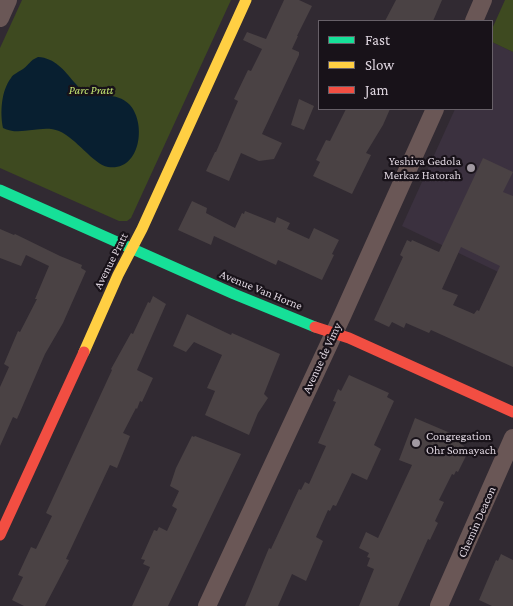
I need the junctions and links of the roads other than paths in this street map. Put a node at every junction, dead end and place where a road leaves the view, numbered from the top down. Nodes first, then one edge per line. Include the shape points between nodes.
1 (8, 0) edge
2 (246, 0) edge
3 (483, 0) edge
4 (0, 18) edge
5 (474, 20) edge
6 (435, 110) edge
7 (0, 190) edge
8 (131, 249) junction
9 (334, 333) junction
10 (513, 412) edge
11 (513, 438) edge
12 (0, 535) edge
13 (207, 606) edge
14 (439, 606) edge

1 - 4 street
2 - 8 street, Avenue Pratt
3 - 5 street
6 - 9 street, Avenue de Vimy
7 - 8 street, Avenue Van Horne
8 - 9 street, Avenue Van Horne
8 - 12 street, Avenue Pratt
9 - 10 street, Avenue Van Horne
9 - 13 street, Avenue de Vimy
11 - 14 street, Chemin Deacon

